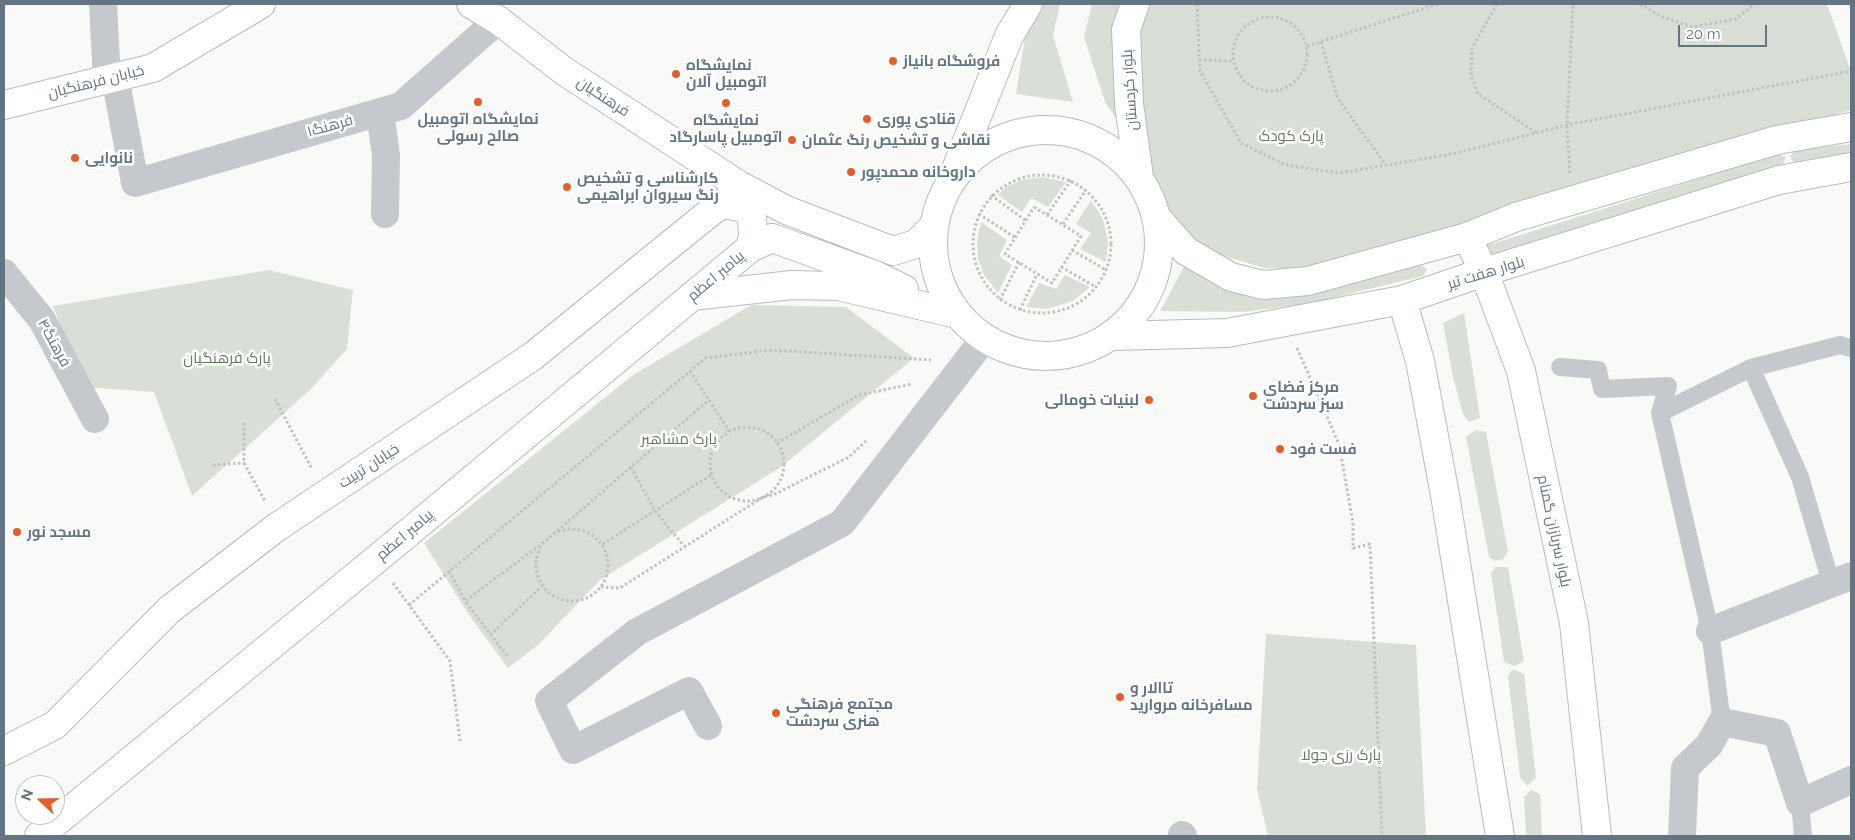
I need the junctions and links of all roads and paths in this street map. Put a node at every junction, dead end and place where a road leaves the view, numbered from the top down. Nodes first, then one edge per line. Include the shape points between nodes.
1 (103, 4) edge
2 (261, 4) edge
3 (1028, 4) edge
4 (1135, 4) edge
5 (1197, 4) edge
6 (1438, 4) edge
7 (1498, 4) edge
8 (1573, 4) edge
9 (1640, 4) edge
10 (1754, 4) edge
11 (485, 11) edge
12 (1320, 42) junction
13 (1307, 46) junction
14 (1199, 60) junction
15 (1233, 61) junction
16 (1851, 71) edge
17 (111, 79) junction
18 (4, 105) edge
19 (380, 112) junction
20 (1567, 125) junction
21 (1851, 128) edge
22 (1537, 133) junction
23 (1386, 165) junction
24 (1851, 167) edge
25 (1139, 177) junction
26 (1071, 180) junction
27 (950, 182) junction
28 (1086, 190) junction
29 (732, 194) junction
30 (992, 195) junction
31 (1571, 201) junction
32 (786, 210) junction
33 (385, 214) dead end
34 (979, 214) junction
35 (1047, 215) junction
36 (1157, 218) junction
37 (1026, 221) junction
38 (1063, 224) junction
39 (934, 226) junction
40 (1467, 237) junction
41 (1016, 238) junction
42 (761, 243) junction
43 (1439, 245) junction
44 (1072, 250) junction
45 (1019, 262) junction
46 (1062, 267) junction
47 (1106, 270) junction
48 (1484, 272) junction
49 (4, 274) edge
50 (1037, 274) junction
51 (1449, 284) junction
52 (1096, 287) junction
53 (692, 296) junction
54 (1000, 300) junction
55 (1402, 300) junction
56 (1020, 310) junction
57 (957, 314) junction
58 (1286, 322) junction
59 (1112, 336) junction
60 (984, 339) junction
61 (1851, 348) edge
62 (931, 360) junction
63 (967, 362) junction
64 (1560, 367) dead end
65 (926, 368) dead end
66 (1751, 368) junction
67 (690, 371) junction
68 (909, 391) dead end
69 (275, 399) dead end
70 (709, 400) junction
71 (1660, 413) junction
72 (95, 419) dead end
73 (244, 422) dead end
74 (729, 431) junction
75 (868, 440) dead end
76 (777, 443) junction
77 (307, 456) dead end
78 (244, 464) junction
79 (213, 465) dead end
80 (631, 467) junction
81 (711, 475) junction
82 (260, 490) dead end
83 (763, 497) junction
84 (655, 511) junction
85 (543, 543) junction
86 (602, 544) junction
87 (684, 546) junction
88 (376, 560) junction
89 (449, 571) junction
90 (1841, 580) edge
91 (542, 586) junction
92 (601, 587) junction
93 (465, 601) junction
94 (409, 605) junction
95 (1710, 631) junction
96 (490, 634) junction
97 (507, 656) dead end
98 (1722, 722) junction
99 (708, 726) dead end
100 (460, 741) dead end
101 (4, 751) edge
102 (1851, 780) edge
103 (1800, 802) junction
104 (39, 836) edge
105 (1382, 836) edge
106 (1500, 836) edge
107 (1597, 836) edge
108 (1682, 836) edge
109 (1803, 836) edge

1 - 17 street
2 - 17 main road, خیابان فرهنگیان via 152,68
3 - 27 main road via 1009,36
4 - 25 main road, بلوار کردستان via 1126,30 1129,104
5 - 14 path
6 - 12 path
7 - 22 path via 1472,48 1471,75 1478,94
8 - 20 path
9 - 10 path via 1660,16 1693,27 1736,19
11 - 19 street, فرهنگ۱ via 401,106
11 - 29 main road, فرهنگیان
12 - 13 path
12 - 23 path via 1338,99
13 - 15 path via 1295,26 1285,19 1262,18 1242,28 1233,49
13 - 15 path via 1306,64 1298,79 1278,90 1250,85 1237,72
14 - 15 path
14 - 23 path via 1200,71 1241,143 1286,165 1340,173
16 - 20 path
17 - 18 main road, خیابان فرهنگیان
17 - 19 street, فرهنگ۱ via 135,182
19 - 33 street via 386,155
20 - 22 path
20 - 31 path
21 - 31 main road via 1777,140
22 - 23 path via 1452,154
24 - 48 main road, بلوار هفت تیر via 1779,180
25 - 27 main road via 1113,151 1080,134 1044,129 1007,136 975,155
25 - 36 main road
26 - 28 path
26 - 30 path via 1054,175 1020,177
26 - 35 path
27 - 39 main road
28 - 38 path
28 - 47 path via 1098,203 1111,235
29 - 32 main road
29 - 42 main road via 752,217 754,236
29 - 101 main road, خیابان تربیت via 533,356 297,512 169,610 55,725
30 - 34 path
30 - 37 path
31 - 40 main road via 1516,217
32 - 39 main road via 893,250 916,244
32 - 42 main road
34 - 41 path
34 - 54 path via 973,232 977,270 986,286
35 - 37 path via 1034,207
35 - 38 path
36 - 43 main road via 1186,251 1231,277 1263,285 1308,281
36 - 59 main road via 1160,251 1152,284 1136,313
37 - 41 path
38 - 44 path via 1081,236
39 - 57 main road via 933,257 941,287
40 - 43 main road
40 - 48 main road, بلوار سربازان گمنام
41 - 45 path via 1005,254
42 - 53 main road, پیامبر اعظم
42 - 57 main road via 874,275
43 - 51 main road via 1461,260
44 - 46 path
44 - 47 path
45 - 50 path
45 - 54 path
46 - 50 path via 1052,283
46 - 52 path
47 - 52 path
48 - 51 main road, بلوار هفت تیر
48 - 107 main road, بلوار سربازان گمنام via 1520,371 1574,623
49 - 72 street, فرهنگ۴ via 42,320
50 - 56 path
51 - 55 main road, بلوار هفت تیر
52 - 56 path via 1069,308 1036,313
53 - 57 main road via 792,285 838,286
53 - 88 main road, پیامبر اعظم
54 - 56 path
55 - 58 main road, بلوار هفت تیر
55 - 106 main road via 1420,361 1445,495
57 - 60 main road
58 - 59 main road, بلوار هفت تیر via 1227,333
58 - 105 path via 1339,444 1353,523 1353,548 1370,544
59 - 60 main road via 1081,351 1048,357 1015,353
60 - 63 street
61 - 66 lane via 1840,345
62 - 63 path
62 - 65 path
62 - 67 path via 771,350 706,358
63 - 99 street via 842,523 638,632 549,701 573,750 689,691
64 - 71 lane via 1598,370 1602,388 1668,386
66 - 71 lane
66 - 90 lane via 1800,477
67 - 70 path
67 - 89 path
68 - 76 path via 915,383 858,394
69 - 77 path
70 - 74 path
70 - 80 path
71 - 95 lane
73 - 78 path
74 - 76 path via 749,426 770,435
74 - 81 path via 712,450 709,462
75 - 83 path via 849,457
76 - 83 path via 783,454 784,467 773,490
78 - 79 path
78 - 82 path
80 - 84 path
80 - 85 path
81 - 83 path via 717,486 738,500
81 - 84 path
83 - 87 path
84 - 86 path
84 - 87 path
85 - 86 path via 553,534 572,529 593,535
85 - 91 path via 536,565
85 - 93 path
86 - 92 path via 609,566
87 - 92 path via 620,588
88 - 94 path
88 - 104 main road, پیامبر اعظم
89 - 93 path
89 - 94 path
90 - 95 street
91 - 92 path via 552,595 573,602 592,596
91 - 96 path
93 - 96 path
94 - 100 path via 450,661
95 - 98 lane
96 - 97 path
98 - 103 street via 1777,734
98 - 108 street via 1709,745 1685,768
102 - 103 street
103 - 109 lane

